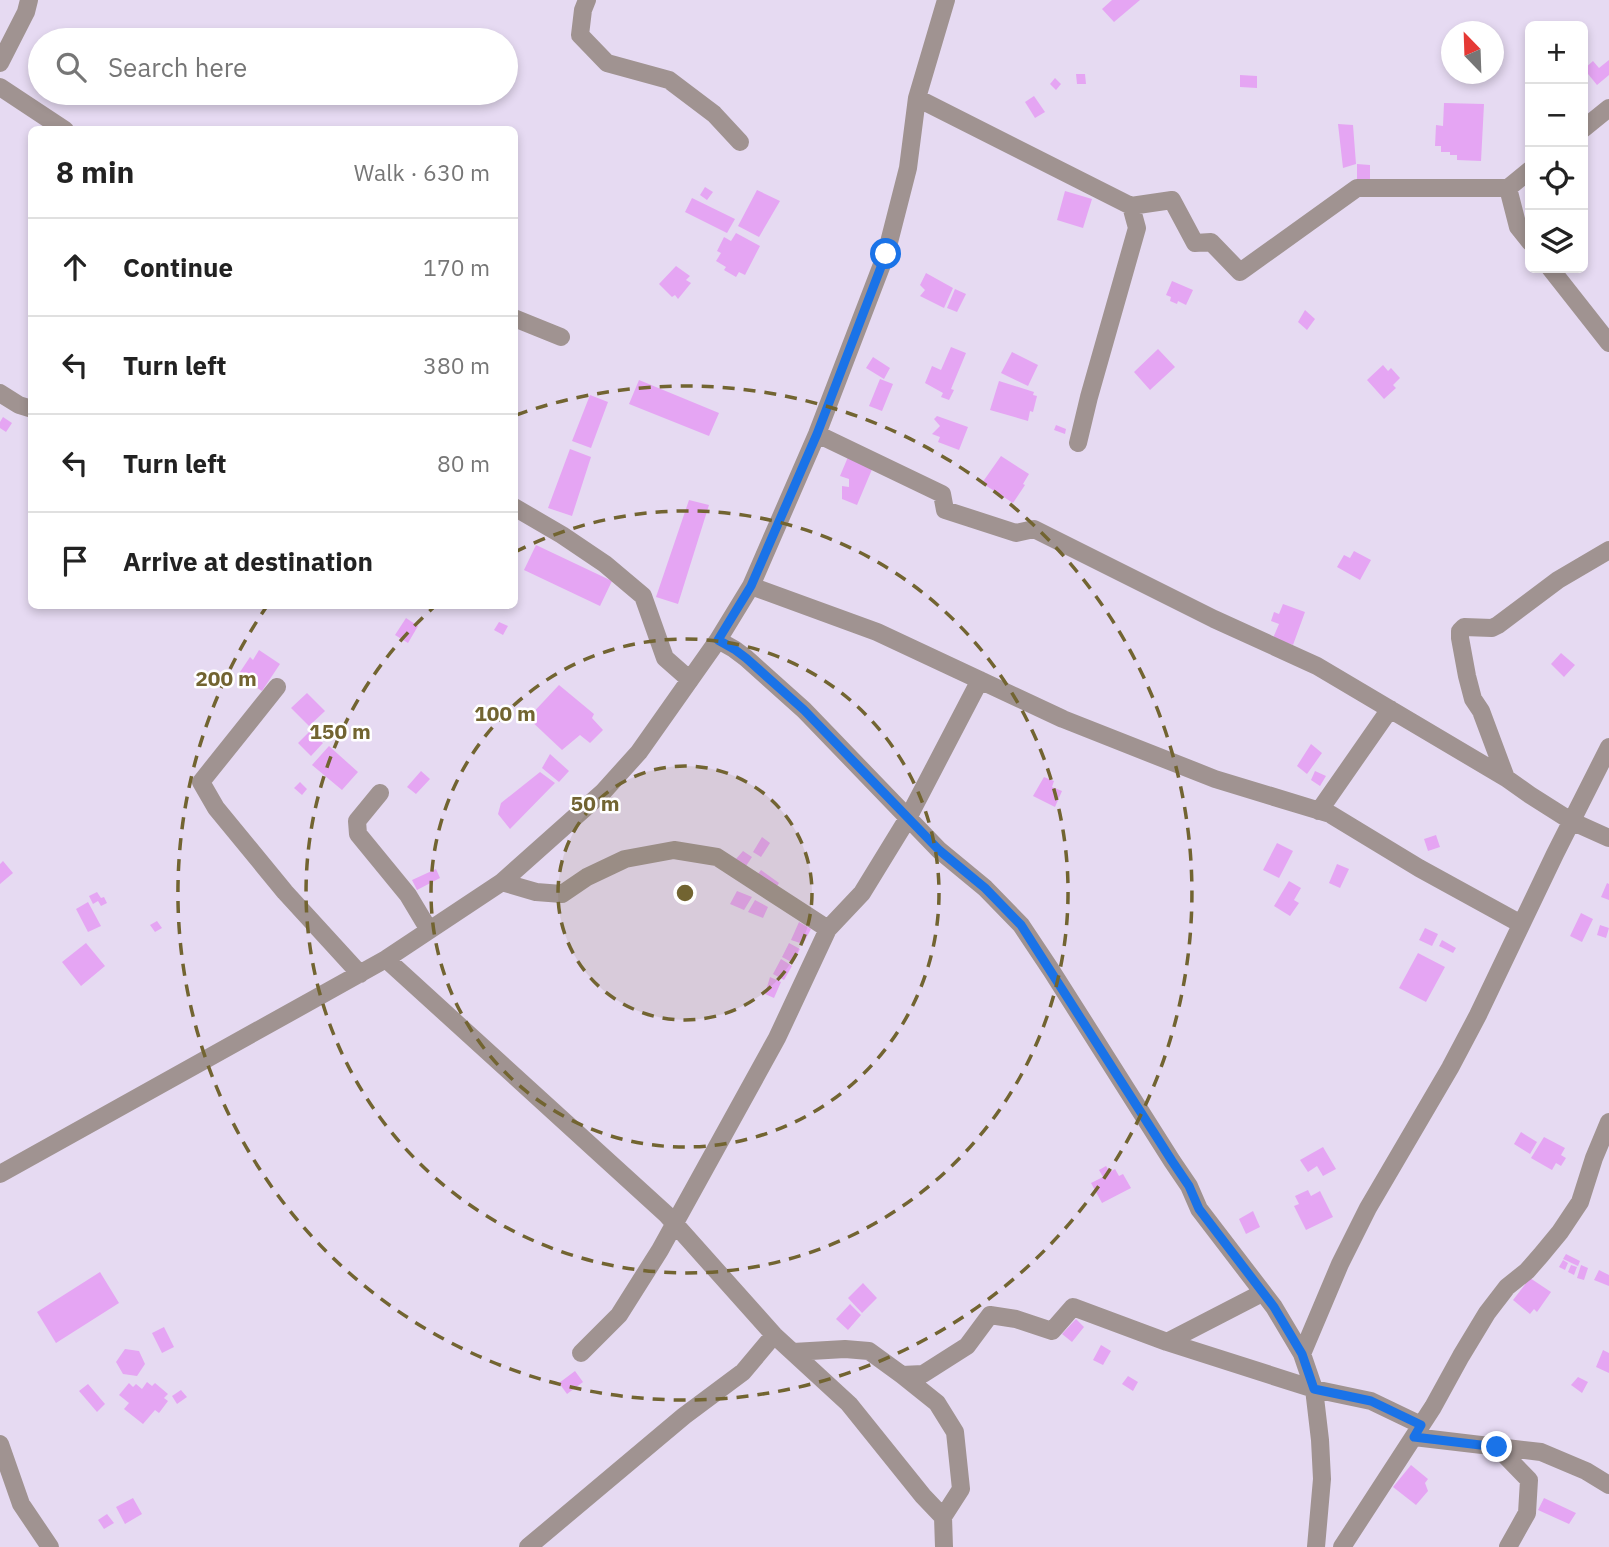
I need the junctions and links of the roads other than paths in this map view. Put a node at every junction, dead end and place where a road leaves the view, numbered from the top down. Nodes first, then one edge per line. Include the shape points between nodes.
1 (29, 0) edge
2 (587, 0) edge
3 (946, 0) edge
4 (0, 63) edge
5 (0, 87) edge
6 (917, 98) junction
7 (1609, 108) edge
8 (1588, 125) edge
9 (59, 126) edge
10 (740, 142) dead end
11 (1525, 174) edge
12 (1508, 188) junction
13 (1131, 206) junction
14 (1525, 236) edge
15 (1554, 273) edge
16 (518, 320) edge
17 (561, 337) dead end
18 (1609, 343) edge
19 (0, 393) edge
20 (28, 408) edge
21 (817, 434) junction
22 (1078, 443) dead end
23 (518, 508) edge
24 (1609, 550) edge
25 (751, 586) junction
26 (718, 640) junction
27 (690, 680) junction
28 (980, 680) junction
29 (277, 687) dead end
30 (1390, 709) junction
31 (1609, 747) edge
32 (1506, 778) junction
33 (380, 793) dead end
34 (1319, 811) junction
35 (908, 818) junction
36 (1571, 821) junction
37 (1609, 838) edge
38 (502, 883) junction
39 (1521, 924) junction
40 (828, 929) junction
41 (429, 930) junction
42 (386, 959) junction
43 (360, 974) junction
44 (1609, 1122) edge
45 (0, 1174) edge
46 (675, 1224) junction
47 (1262, 1293) junction
48 (774, 1335) junction
49 (1167, 1342) junction
50 (793, 1352) junction
51 (581, 1353) dead end
52 (1302, 1354) junction
53 (902, 1375) junction
54 (1314, 1389) junction
55 (1418, 1431) junction
56 (0, 1444) edge
57 (1497, 1447) junction
58 (1609, 1485) edge
59 (943, 1517) junction
60 (50, 1547) edge
61 (528, 1547) edge
62 (944, 1547) edge
63 (1315, 1547) edge
64 (1342, 1547) edge
65 (1508, 1547) edge

1 - 4 street
2 - 10 street via 580,35 607,63 669,80 714,114
3 - 6 street
5 - 9 street
6 - 13 street
6 - 21 street via 908,168 886,254
7 - 8 street
11 - 12 street
12 - 13 street via 1357,188 1240,272 1211,243 1195,243 1172,200
12 - 14 street via 1518,227
13 - 22 street via 1138,228
15 - 18 street
16 - 17 street
19 - 20 street
21 - 25 street
21 - 30 street via 942,494 944,510 1016,533 1034,529 1317,666
23 - 27 street via 605,564 643,596 665,659
24 - 32 street via 1558,580 1498,625 1469,626 1460,631 1473,699 1482,711
25 - 26 street
25 - 28 street via 877,632
26 - 27 street
26 - 35 street via 768,677
27 - 38 street via 639,752 603,792
28 - 34 street via 1063,719 1203,774
28 - 35 street
29 - 43 street via 201,782 216,808 276,882
30 - 32 street
30 - 34 street
31 - 36 street
32 - 36 street
33 - 41 street via 357,821 358,834 408,895
34 - 39 street
35 - 40 street via 862,893
35 - 47 street via 1021,925 1189,1186 1199,1209
36 - 37 street
36 - 39 street
38 - 40 street via 562,894 625,859 674,850 717,858
38 - 41 street
39 - 52 street via 1455,1058 1368,1208
40 - 46 street via 777,1038
41 - 42 street
42 - 43 street
42 - 46 street
43 - 45 street
44 - 55 street via 1580,1202 1541,1255 1487,1313
46 - 48 street
46 - 51 street via 619,1315
47 - 49 street
47 - 52 street
48 - 50 street
48 - 61 street via 743,1372
49 - 53 street via 1073,1307 1052,1331 989,1315 967,1346 923,1374
49 - 54 street
50 - 53 street via 869,1351
50 - 59 street via 849,1404
52 - 54 street
53 - 59 street via 937,1403 955,1432 961,1489
54 - 55 street via 1371,1401
54 - 63 street via 1322,1479
55 - 57 street
55 - 64 street
56 - 60 street via 21,1504
57 - 58 street via 1541,1452
57 - 65 street via 1529,1480 1527,1513
59 - 62 street

